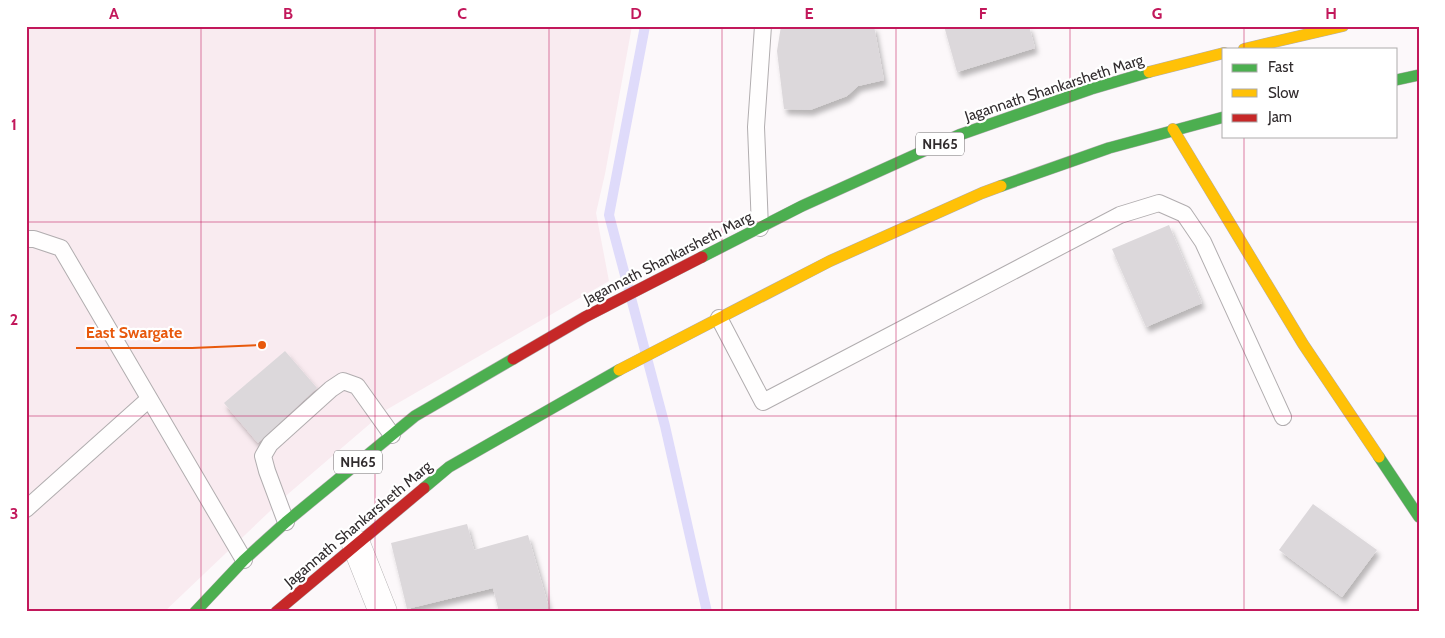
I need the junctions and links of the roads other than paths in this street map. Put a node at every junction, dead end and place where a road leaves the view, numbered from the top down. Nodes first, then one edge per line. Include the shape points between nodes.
1 (764, 26) edge
2 (1343, 26) edge
3 (1248, 48) edge
4 (1222, 53) edge
5 (1419, 75) edge
6 (1398, 80) edge
7 (1222, 117) edge
8 (1173, 129) junction
9 (760, 228) junction
10 (26, 239) edge
11 (719, 318) junction
12 (150, 399) junction
13 (1283, 417) dead end
14 (392, 435) junction
15 (26, 509) edge
16 (1419, 517) edge
17 (286, 522) junction
18 (356, 544) junction
19 (244, 560) junction
20 (195, 612) edge
21 (276, 612) edge
22 (383, 612) edge

1 - 9 lane via 756,128
2 - 3 main road
4 - 9 main road, Jagannath Shankarsheth Marg / NH65 via 1091,89 959,135
5 - 6 main road
7 - 8 main road, Jagannath Shankarsheth Marg
8 - 11 main road, Jagannath Shankarsheth Marg via 982,192 830,261
8 - 16 main road via 1303,344
9 - 14 main road, Jagannath Shankarsheth Marg / NH65 via 586,317 415,416
10 - 12 lane via 61,248
11 - 13 lane via 763,402 1120,215 1159,203 1184,214 1203,242
11 - 18 main road, Jagannath Shankarsheth Marg via 617,371 449,468
12 - 15 lane
12 - 19 lane
14 - 17 main road, Jagannath Shankarsheth Marg / NH65
14 - 17 lane via 357,386 343,381 332,389 270,444 264,456
17 - 19 main road, Jagannath Shankarsheth Marg / NH65
18 - 21 main road, Jagannath Shankarsheth Marg
18 - 22 street
19 - 20 main road, Jagannath Shankarsheth Marg / NH65

